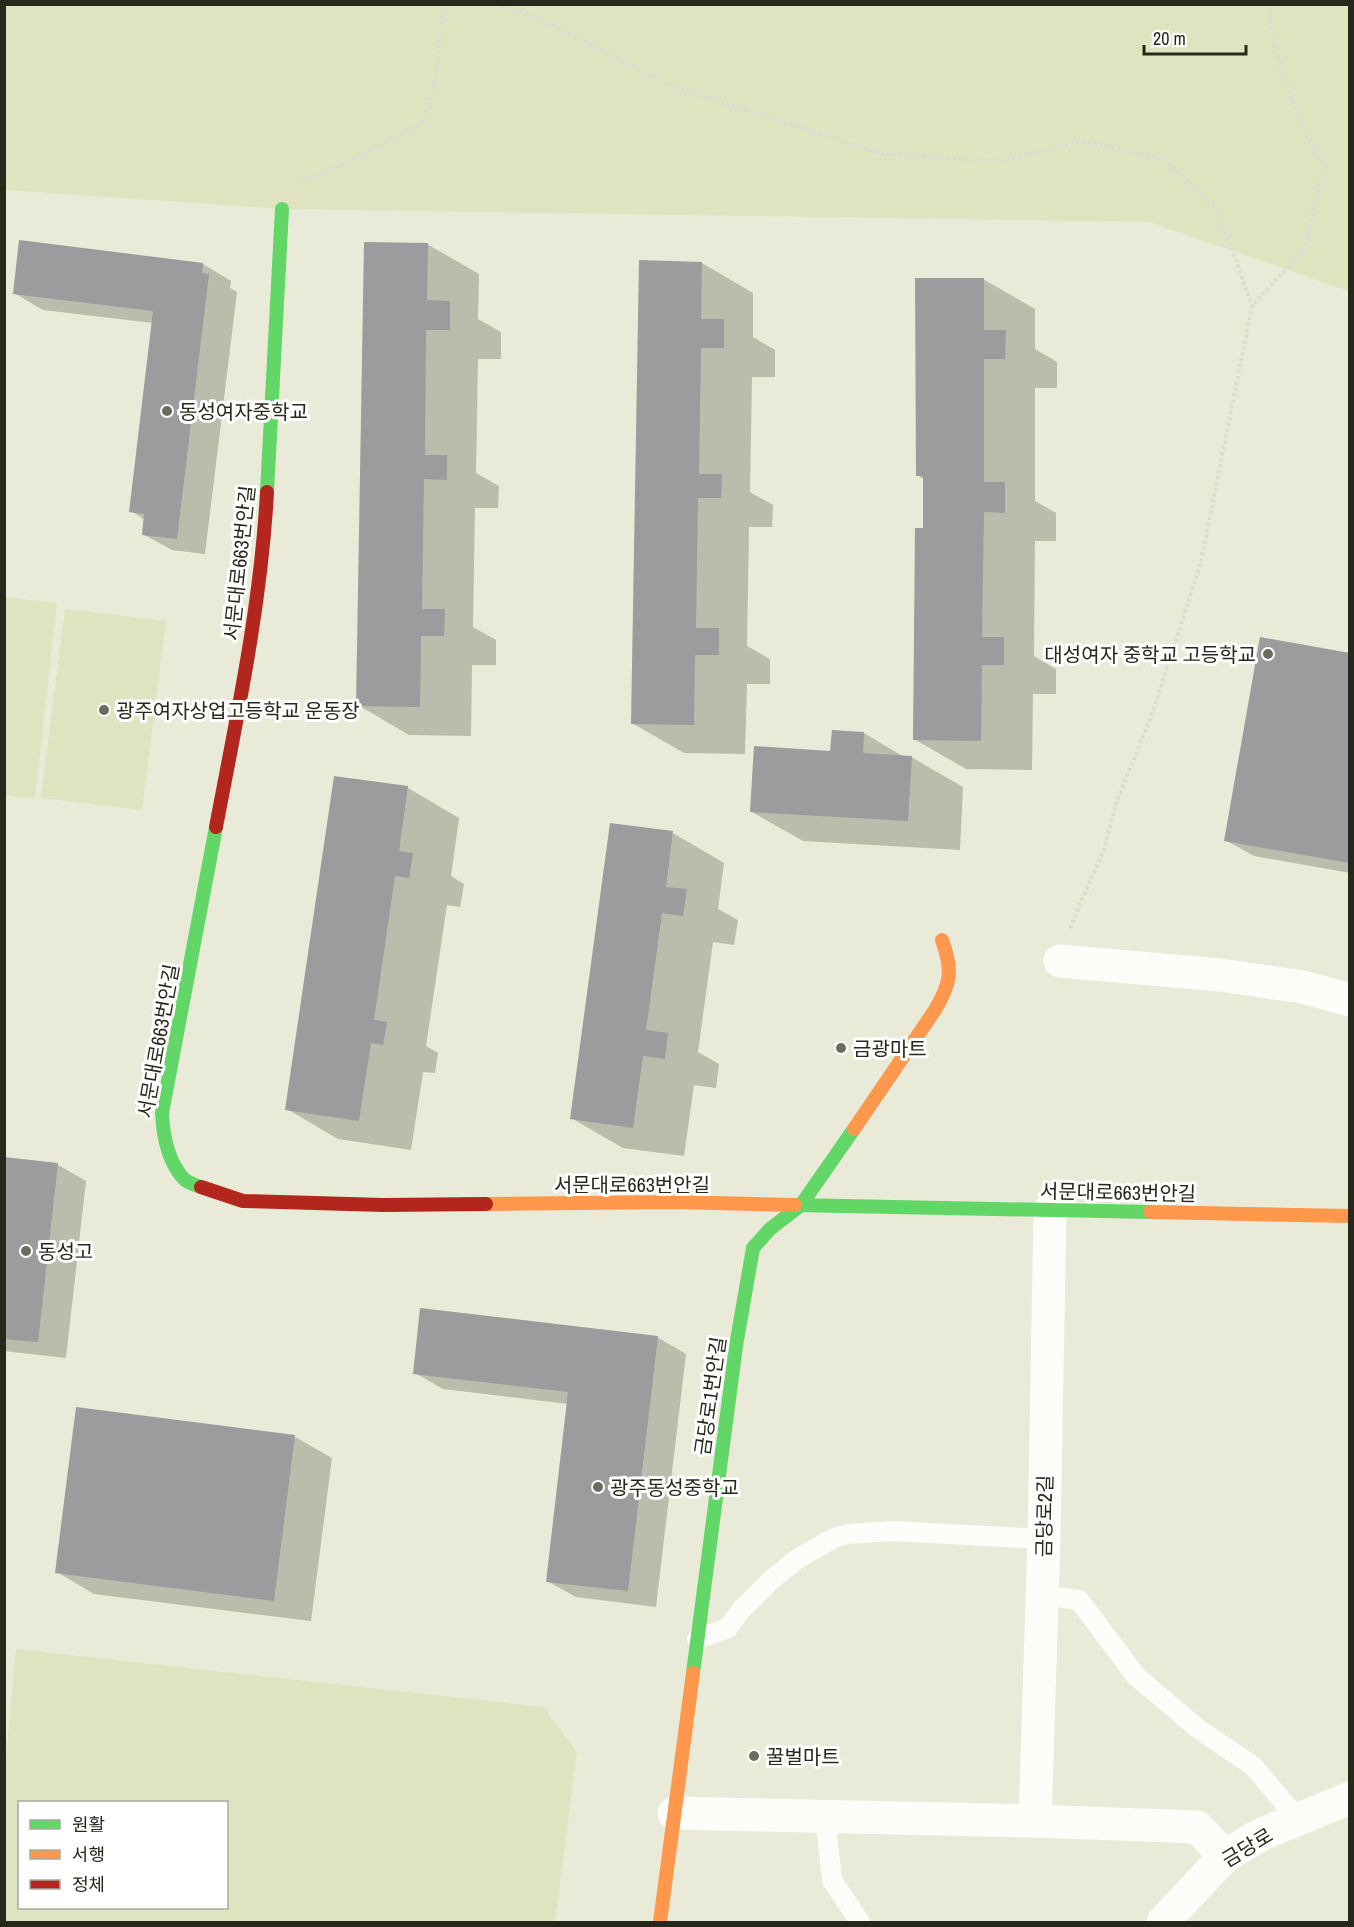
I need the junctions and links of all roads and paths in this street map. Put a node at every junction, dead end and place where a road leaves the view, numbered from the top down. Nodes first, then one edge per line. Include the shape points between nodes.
1 (442, 4) edge
2 (496, 4) edge
3 (1268, 4) edge
4 (282, 209) joint
5 (1252, 306) junction
6 (942, 940) dead end
7 (1060, 961) joint
8 (1350, 1000) edge
9 (801, 1205) junction
10 (1050, 1210) junction
11 (1350, 1216) edge
12 (1044, 1539) junction
13 (1042, 1595) junction
14 (697, 1639) junction
15 (1350, 1797) edge
16 (674, 1813) junction
17 (825, 1817) junction
18 (1298, 1819) junction
19 (1035, 1821) junction
20 (1225, 1856) junction
21 (660, 1923) edge
22 (860, 1923) edge
23 (1163, 1923) edge

1 - 4 path via 436,77 421,124 299,184
2 - 5 path via 543,21 677,88 883,154 1002,161 1082,141 1164,159 1219,212
3 - 5 path via 1272,42 1300,123 1324,167 1304,250
4 - 9 street, 서문대로663번안길 via 264,534 250,649 162,1113 163,1136 172,1160 185,1180 243,1201 382,1205
5 - 7 path via 1200,566 1150,717 1116,804 1104,849 1071,923
6 - 9 street, 금당로1번안길 via 952,972 945,993
7 - 8 street via 1220,975 1303,987
9 - 10 street, 서문대로663번안길
9 - 14 street, 금당로1번안길 via 753,1248
10 - 11 street, 서문대로663번안길
10 - 12 street, 금당로2길
12 - 13 street, 금당로2길
12 - 14 lane via 892,1531 841,1536 797,1559 741,1610 728,1628
13 - 18 lane via 1079,1600 1136,1676 1197,1728 1253,1766
13 - 19 street, 금당로2길
14 - 16 street, 금당로1번안길
15 - 18 street, 금당로
16 - 17 street
16 - 21 street, 금당로1번안길
17 - 19 street
17 - 22 lane via 832,1880
18 - 20 street, 금당로
19 - 20 street via 1197,1827
20 - 23 street, 금당로

